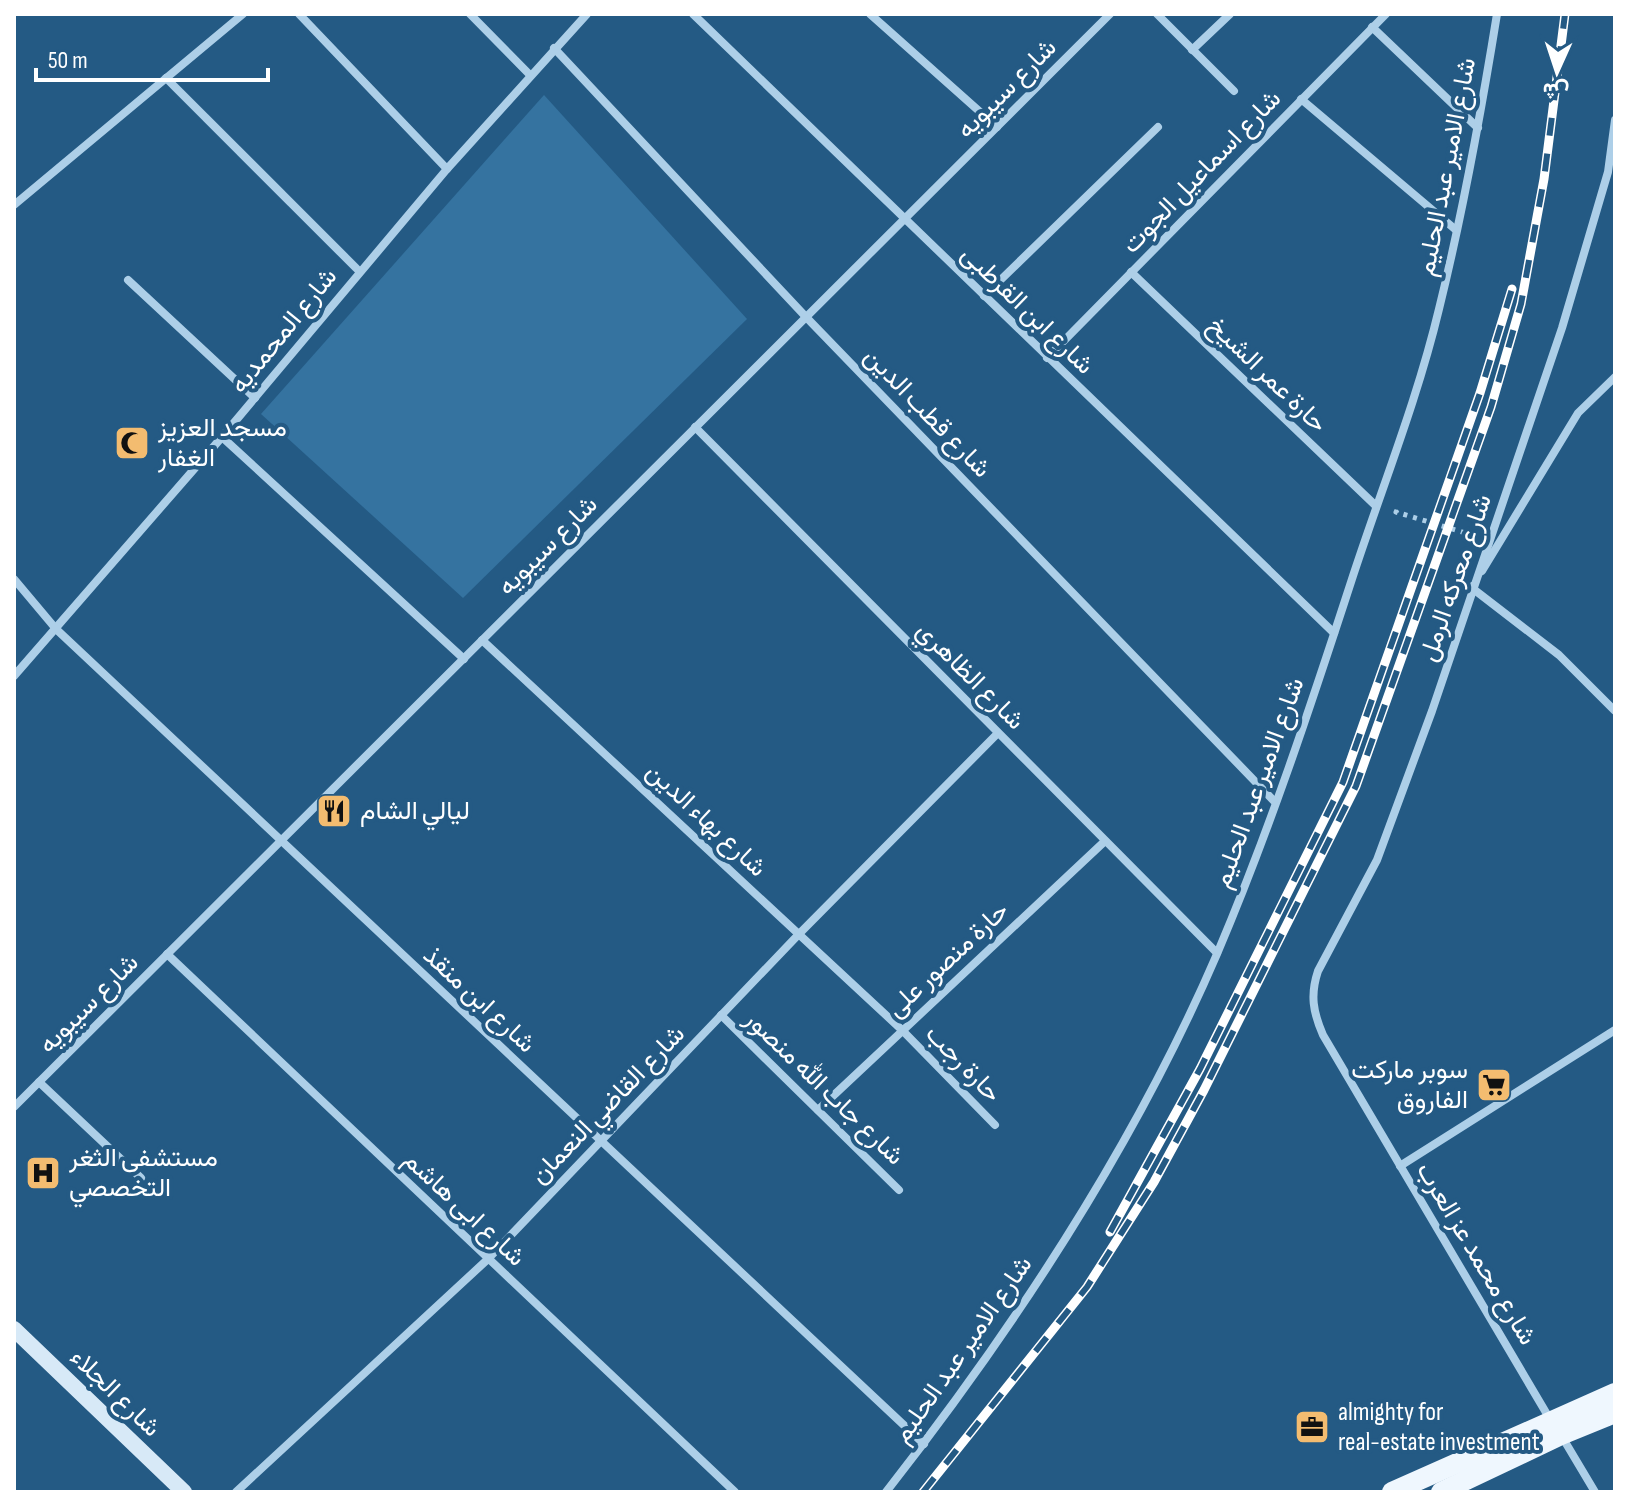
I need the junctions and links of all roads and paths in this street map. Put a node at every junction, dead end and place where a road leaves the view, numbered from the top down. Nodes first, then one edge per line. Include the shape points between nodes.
1 (243, 14) edge
2 (299, 14) edge
3 (470, 14) edge
4 (587, 14) edge
5 (693, 14) edge
6 (870, 14) edge
7 (1110, 14) edge
8 (1157, 14) edge
9 (1230, 14) edge
10 (1386, 14) edge
11 (1497, 14) edge
12 (1372, 27) junction
13 (554, 48) junction
14 (1192, 50) junction
15 (530, 75) junction
16 (166, 78) junction
17 (1234, 91) dead end
18 (1301, 99) junction
19 (1615, 120) edge
20 (997, 127) junction
21 (1158, 127) dead end
22 (1478, 128) junction
23 (447, 169) junction
24 (14, 205) edge
25 (906, 218) junction
26 (1456, 230) junction
27 (359, 271) junction
28 (1131, 272) junction
29 (128, 280) dead end
30 (984, 296) junction
31 (806, 317) junction
32 (1047, 358) junction
33 (1615, 377) edge
34 (255, 398) junction
35 (695, 427) junction
36 (222, 437) junction
37 (1376, 506) junction
38 (1396, 512) dead end
39 (1475, 536) dead end
40 (14, 579) edge
41 (1472, 588) junction
42 (56, 629) junction
43 (1334, 633) junction
44 (482, 640) junction
45 (464, 659) junction
46 (14, 676) edge
47 (1615, 711) edge
48 (998, 733) junction
49 (1275, 802) junction
50 (281, 840) junction
51 (1105, 841) junction
52 (799, 934) junction
53 (1217, 953) junction
54 (167, 954) junction
55 (721, 1015) junction
56 (902, 1030) junction
57 (1615, 1030) edge
58 (1323, 1035) joint
59 (39, 1082) junction
60 (14, 1107) edge
61 (818, 1110) junction
62 (995, 1125) dead end
63 (601, 1143) junction
64 (1400, 1166) junction
65 (141, 1178) dead end
66 (899, 1190) dead end
67 (488, 1259) junction
68 (14, 1329) edge
69 (1615, 1393) edge
70 (1615, 1413) edge
71 (1556, 1428) junction
72 (924, 1444) junction
73 (184, 1492) edge
74 (236, 1492) edge
75 (735, 1492) edge
76 (886, 1492) edge
77 (1392, 1492) edge
78 (1441, 1492) edge
79 (1595, 1492) edge

1 - 16 street
2 - 23 street
3 - 15 street
4 - 13 street, شارع المحمديه
5 - 25 street, شارع ابن القرطبى
6 - 20 street
7 - 20 street, شارع سيبويه
8 - 14 street
9 - 14 street
10 - 12 street, شارع اسماعيل الجوت
11 - 22 street, شارع الامير عبد الحليم
12 - 18 street, شارع اسماعيل الجوت
12 - 22 street
13 - 15 street, شارع المحمديه
13 - 31 street, شارع قطب الدين
14 - 17 street
15 - 23 street, شارع المحمديه
16 - 24 street
16 - 27 street
18 - 26 street
18 - 28 street, شارع اسماعيل الجوت
19 - 41 street, شارع معركه الرمل via 1608,172 1562,328
20 - 25 street, شارع سيبويه
21 - 30 street
22 - 26 street, شارع الامير عبد الحليم
23 - 27 street, شارع المحمديه
25 - 30 street, شارع ابن القرطبى
25 - 31 street, شارع سيبويه
26 - 37 street, شارع الامير عبد الحليم via 1430,341
27 - 34 street, شارع المحمديه
28 - 32 street, شارع اسماعيل الجوت
28 - 37 street, حارة عمر الشيخ
29 - 34 street
30 - 32 street, شارع ابن القرطبى
31 - 35 street, شارع سيبويه
31 - 49 street, شارع قطب الدين
32 - 43 street, شارع ابن القرطبى
33 - 41 street via 1578,413
34 - 36 street, شارع المحمديه
35 - 44 street, شارع سيبويه
35 - 48 street, شارع الظاهري
36 - 42 street, شارع المحمديه
36 - 45 street
37 - 43 street, شارع الامير عبد الحليم
38 - 39 path
40 - 42 street, شارع ابن منقذ
41 - 47 street via 1559,655
41 - 58 street, شارع معركه الرمل via 1377,860 1318,971 1312,1004
42 - 46 street, شارع المحمديه
42 - 50 street, شارع ابن منقذ
43 - 49 street, شارع الامير عبد الحليم
44 - 45 street, شارع سيبويه
44 - 52 street, شارع بهاء الدين
45 - 50 street, شارع سيبويه
48 - 51 street, شارع الظاهري
48 - 52 street, شارع القاضي النعمان
49 - 53 street, شارع الامير عبد الحليم
50 - 54 street, شارع سيبويه
50 - 63 street, شارع ابن منقذ
51 - 53 street, شارع الظاهري
51 - 56 street, حارة منصور على
52 - 55 street, شارع القاضي النعمان
52 - 56 street, شارع بهاء الدين
53 - 72 street, شارع الامير عبد الحليم via 1089,1203
54 - 59 street, شارع سيبويه
54 - 67 street, شارع ابى هاشم
55 - 61 street, شارع جاب الله منصور
55 - 63 street, شارع القاضي النعمان
56 - 61 street, حارة منصور على
56 - 62 street, حارة رجب
57 - 64 street
58 - 64 street, شارع محمد عز العرب
59 - 60 street, شارع سيبويه
59 - 65 street
61 - 66 street, شارع جاب الله منصور
63 - 67 street, شارع القاضي النعمان
63 - 72 street, شارع ابن منقذ
64 - 71 street, شارع محمد عز العرب
67 - 74 street, شارع القاضي النعمان
67 - 75 street, شارع ابى هاشم
68 - 73 main road, شارع الجلاء
69 - 71 main road
70 - 71 main road
71 - 77 main road
71 - 78 main road
71 - 79 street, شارع محمد عز العرب
72 - 76 street, شارع الامير عبد الحليم

